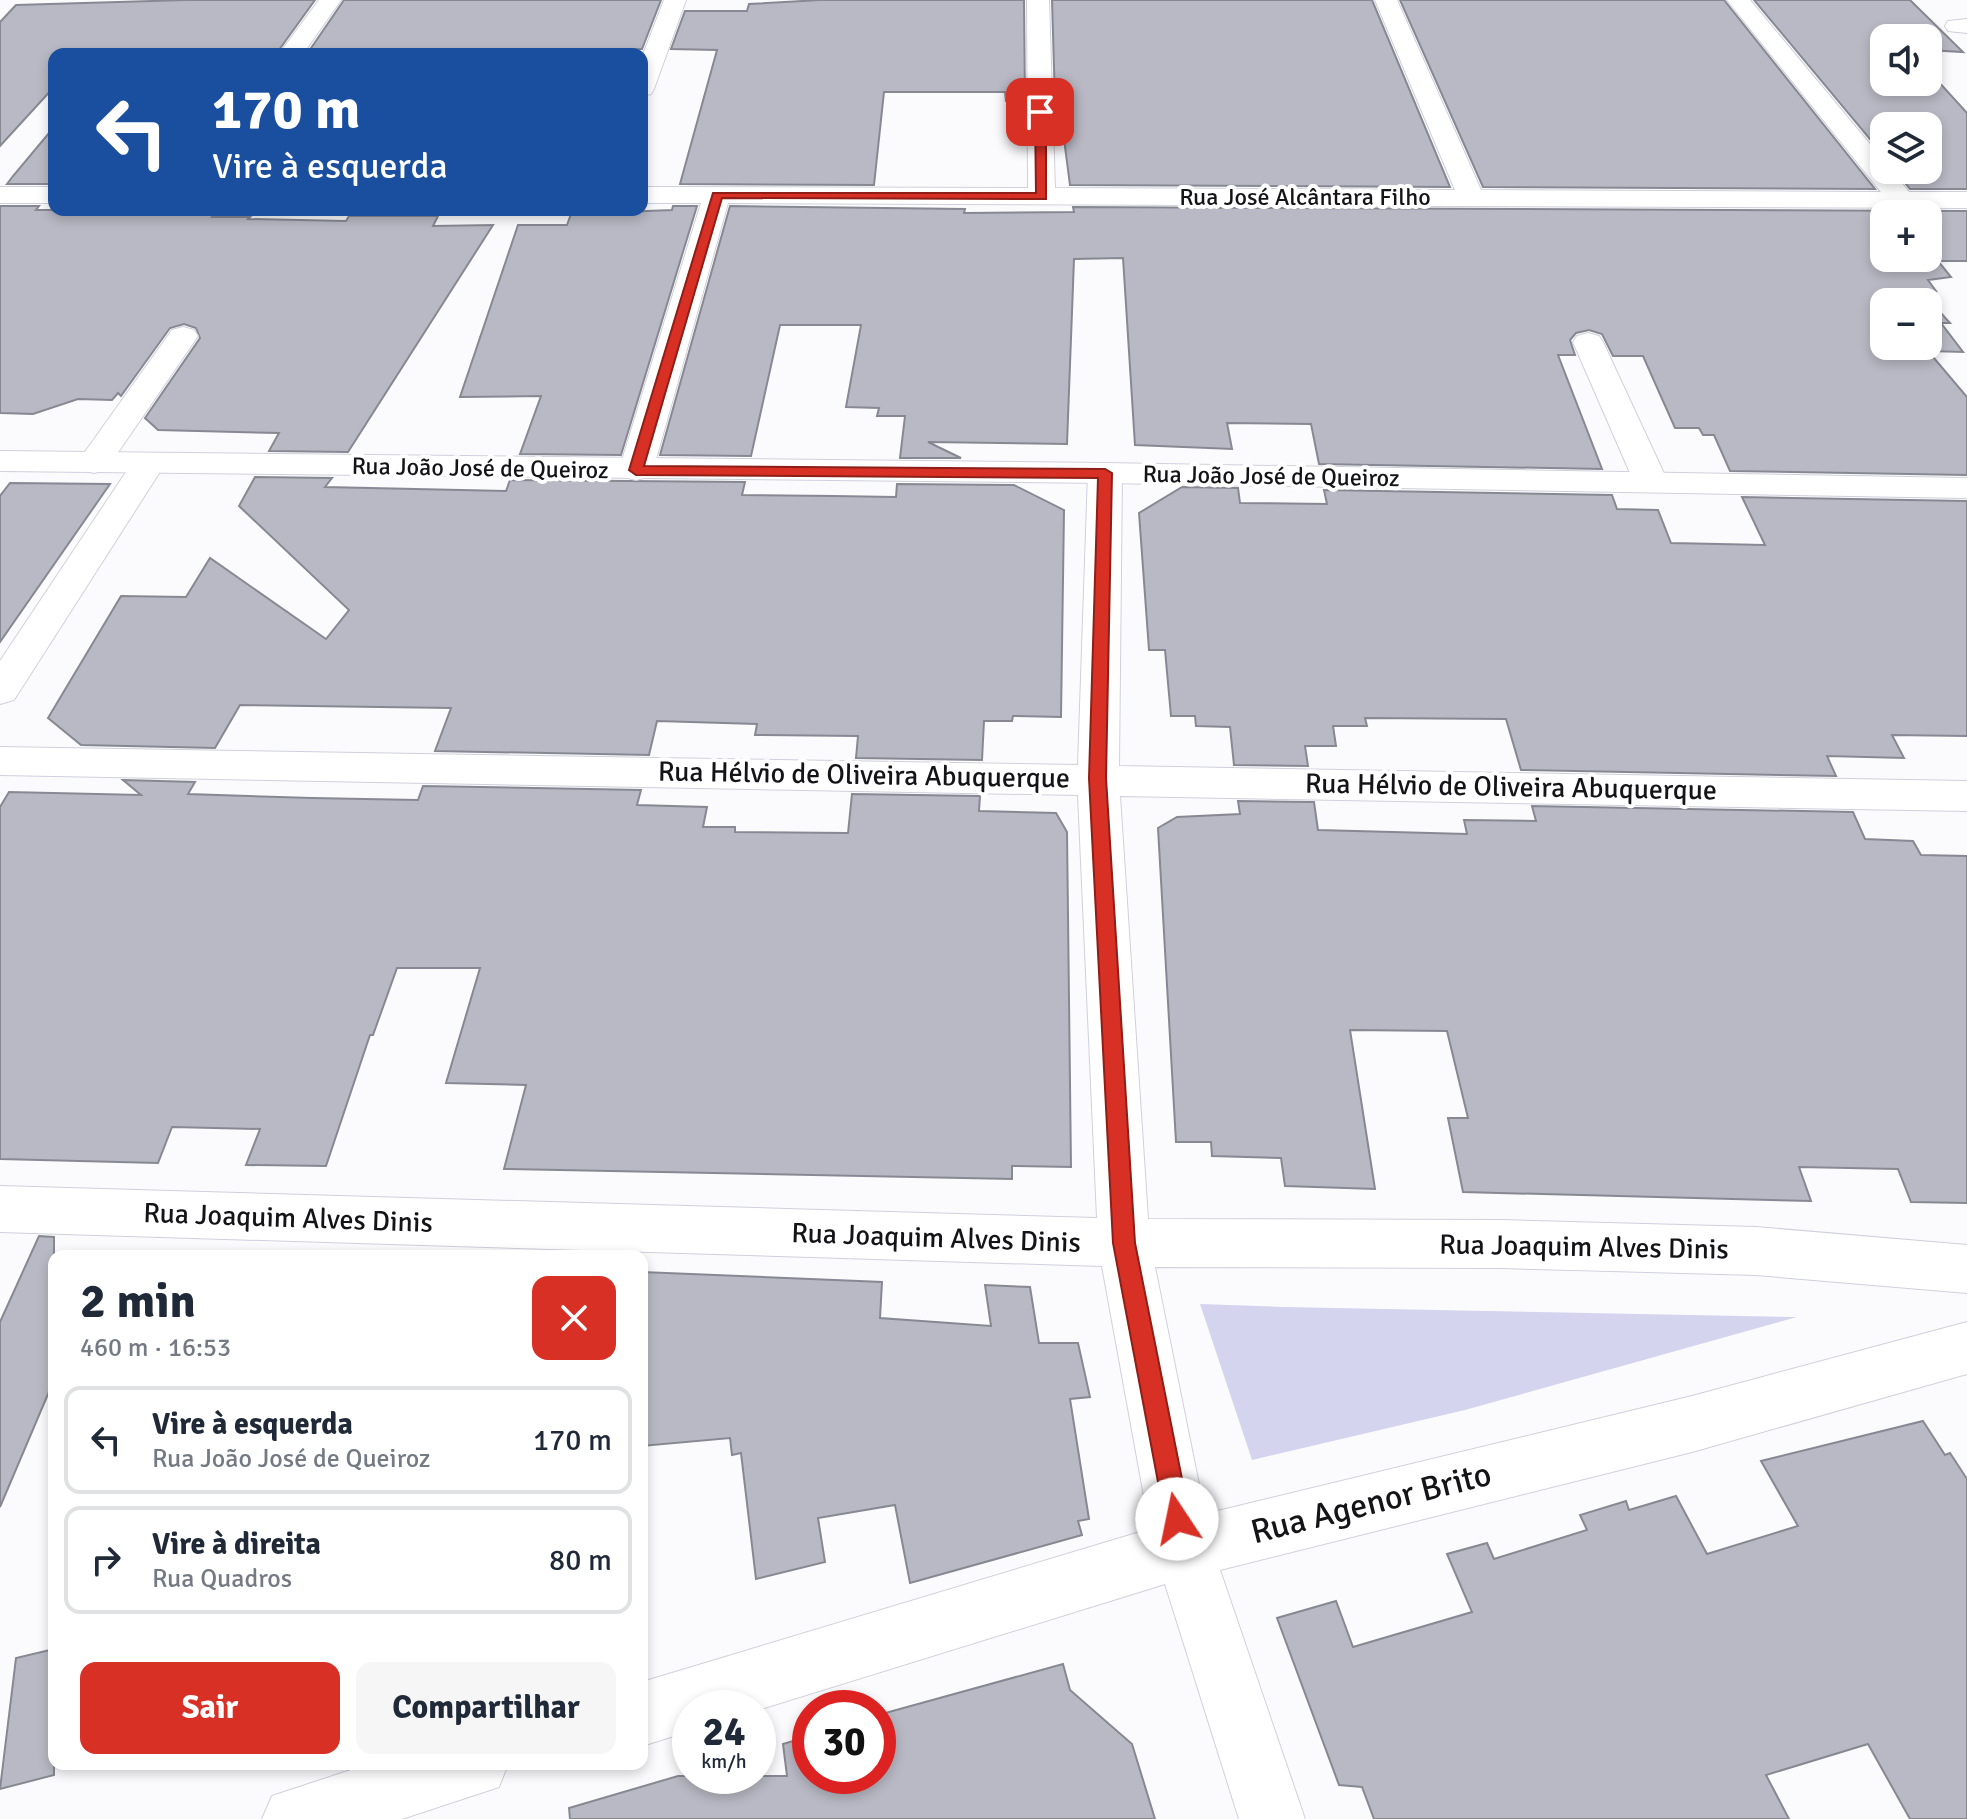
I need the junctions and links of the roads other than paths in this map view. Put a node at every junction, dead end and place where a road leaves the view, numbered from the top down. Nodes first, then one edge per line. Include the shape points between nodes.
1 (330, 0) edge
2 (675, 0) edge
3 (1038, 0) edge
4 (1386, 0) edge
5 (1738, 0) edge
6 (295, 48) edge
7 (648, 73) edge
8 (0, 195) edge
9 (48, 195) edge
10 (648, 195) edge
11 (717, 195) junction
12 (1042, 197) junction
13 (1471, 197) junction
14 (1901, 199) junction
15 (1967, 200) edge
16 (183, 336) dead end
17 (1588, 342) dead end
18 (0, 461) edge
19 (94, 463) junction
20 (148, 464) junction
21 (636, 470) junction
22 (1105, 473) junction
23 (1651, 482) junction
24 (1967, 488) edge
25 (0, 691) edge
26 (0, 761) edge
27 (1098, 778) junction
28 (1967, 796) edge
29 (0, 1209) edge
30 (1124, 1243) junction
31 (1967, 1269) edge
32 (1967, 1348) edge
33 (1183, 1549) junction
34 (648, 1712) edge
35 (456, 1770) edge
36 (295, 1819) edge
37 (1272, 1819) edge

1 - 6 street
2 - 7 street
3 - 12 street
4 - 13 street
5 - 14 street
8 - 9 street
10 - 11 street, Rua José Alcântara Filho
11 - 12 street, Rua José Alcântara Filho
11 - 21 street
12 - 13 street, Rua José Alcântara Filho
13 - 14 street, Rua José Alcântara Filho
14 - 15 street, Rua José Alcântara Filho
16 - 19 street
17 - 23 street
18 - 19 street, Rua João José de Queiroz
19 - 20 street, Rua João José de Queiroz
20 - 21 street, Rua João José de Queiroz
20 - 25 street
21 - 22 street, Rua João José de Queiroz
22 - 23 street, Rua João José de Queiroz
22 - 27 street
23 - 24 street, Rua João José de Queiroz
26 - 27 street, Rua Hélvio de Oliveira Abuquerque
27 - 28 street, Rua Hélvio de Oliveira Abuquerque
27 - 30 street
29 - 30 street, Rua Joaquim Alves Dinis
30 - 31 street, Rua Joaquim Alves Dinis via 1756,1251
30 - 33 street
32 - 33 street, Rua Agenor Brito via 1692,1424
33 - 34 street, Rua Agenor Brito
33 - 37 street
35 - 36 street

